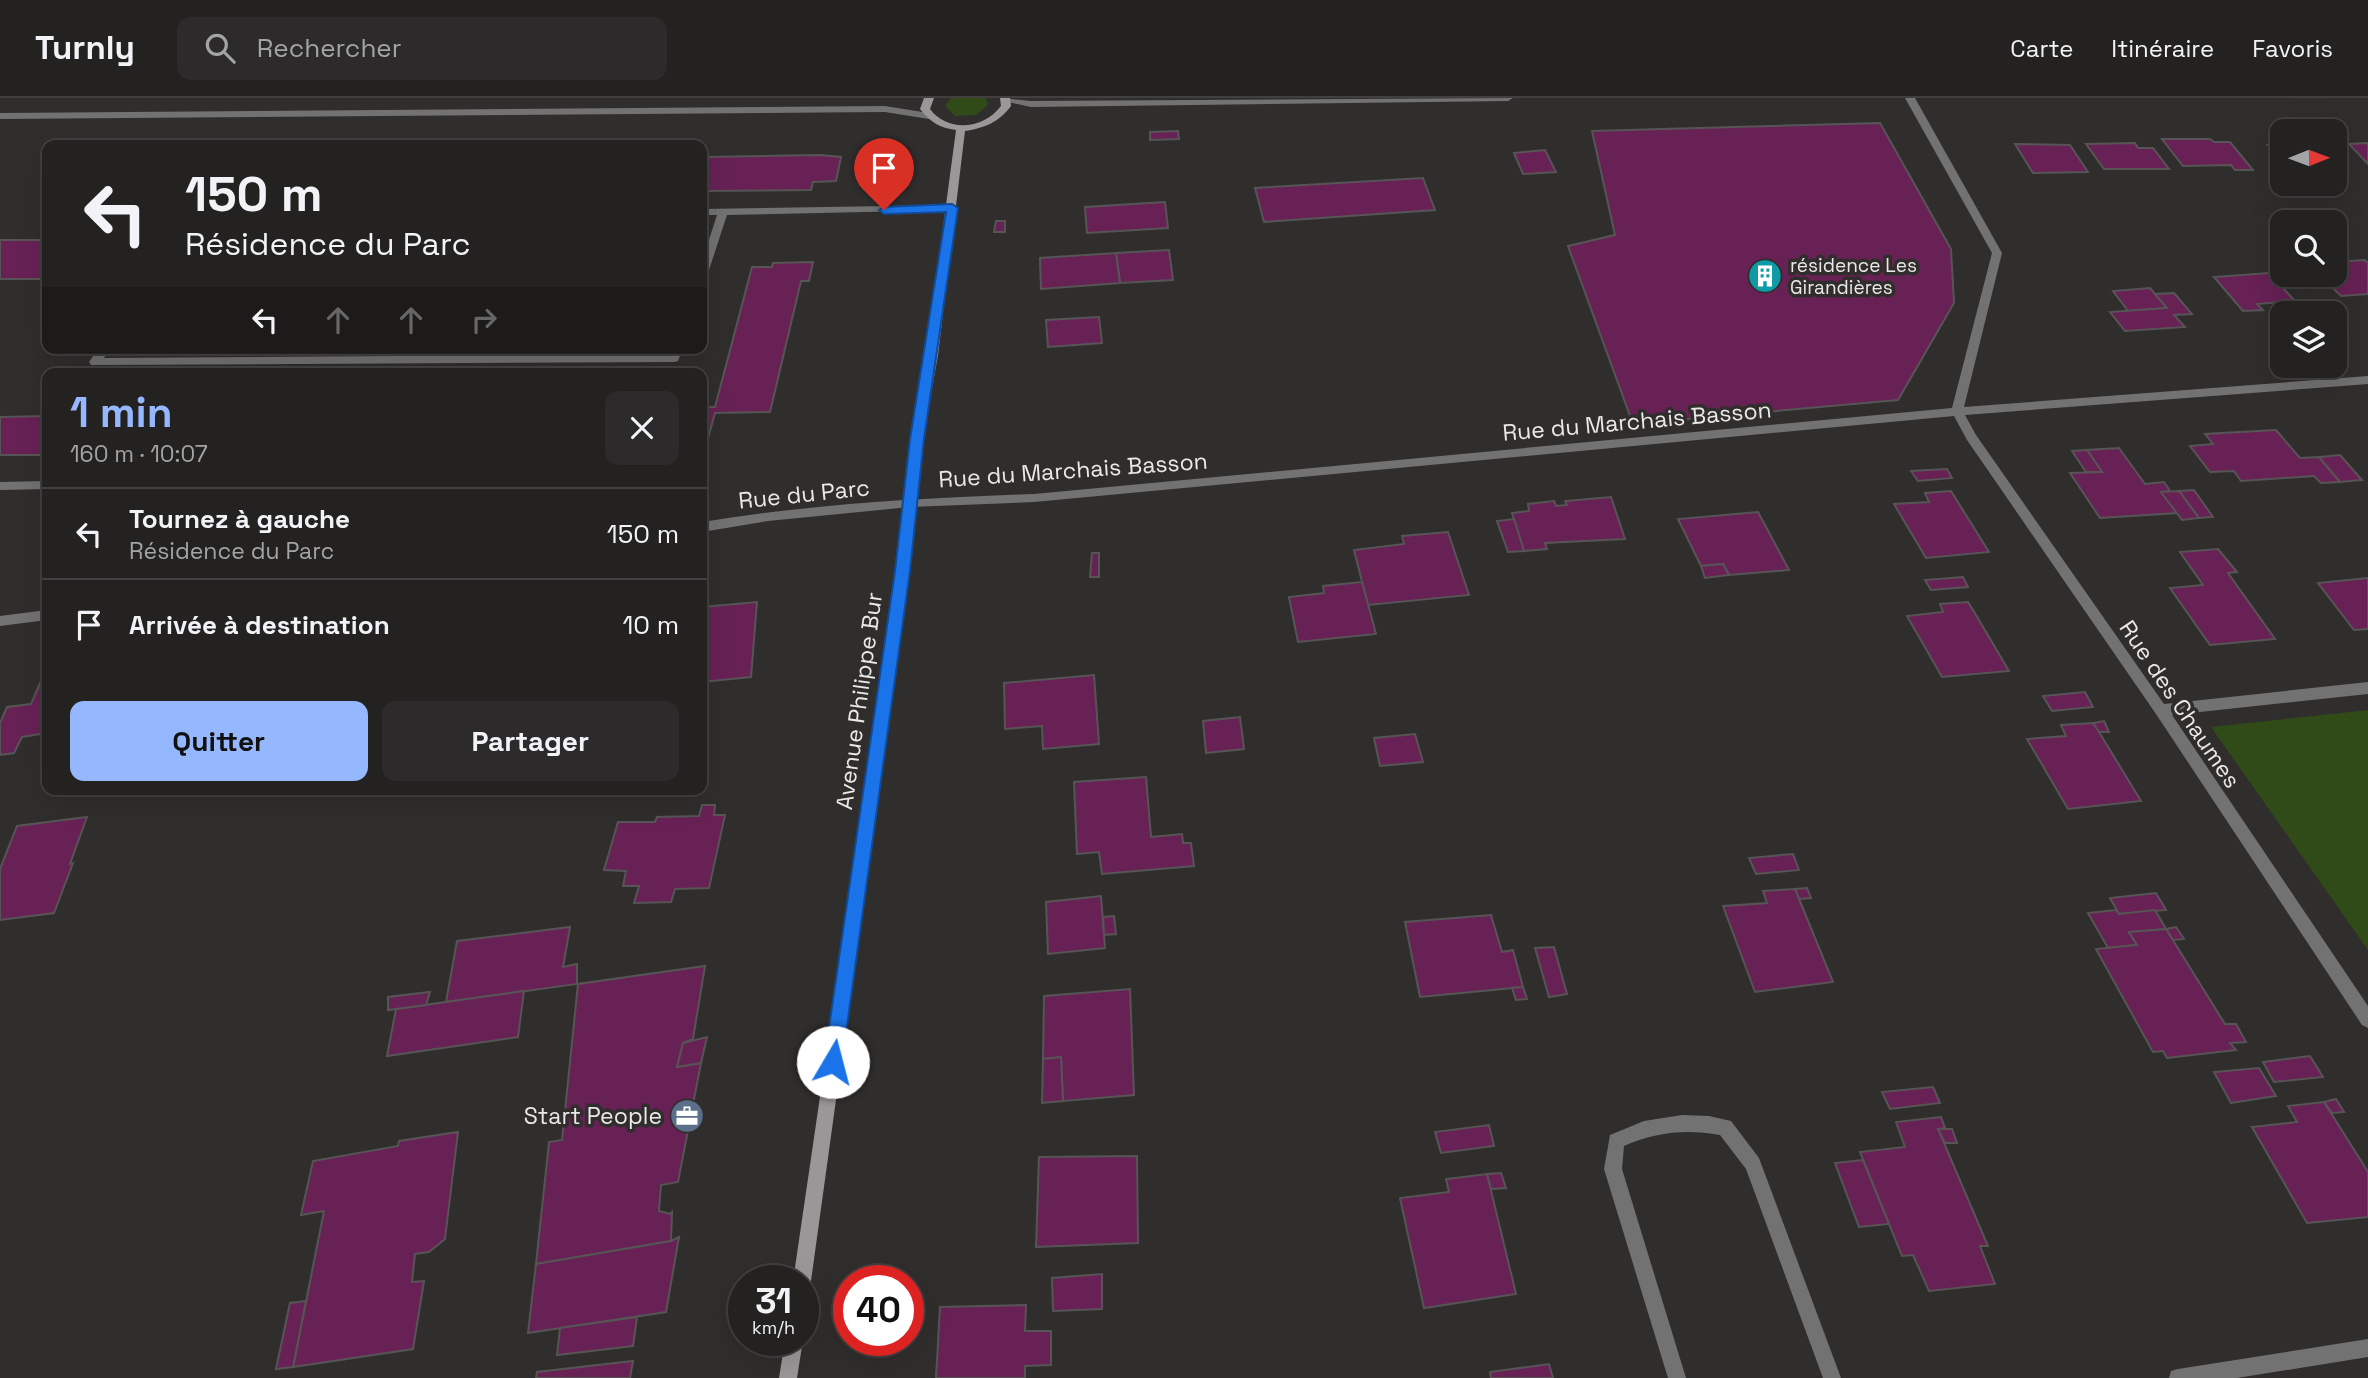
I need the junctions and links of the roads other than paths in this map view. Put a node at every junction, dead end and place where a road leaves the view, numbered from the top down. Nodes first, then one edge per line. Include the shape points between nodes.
1 (929, 98) edge
2 (1508, 98) edge
3 (1909, 98) edge
4 (1006, 99) edge
5 (1239, 99) edge
6 (0, 116) edge
7 (929, 116) junction
8 (961, 128) junction
9 (952, 208) junction
10 (707, 212) edge
11 (723, 212) junction
12 (707, 261) edge
13 (101, 354) edge
14 (675, 354) edge
15 (2368, 380) edge
16 (1956, 412) junction
17 (42, 485) edge
18 (0, 486) edge
19 (910, 503) junction
20 (707, 526) edge
21 (42, 616) edge
22 (0, 621) edge
23 (2368, 688) edge
24 (2161, 710) junction
25 (2368, 1020) edge
26 (804, 1265) edge
27 (2368, 1349) edge
28 (791, 1356) edge
29 (788, 1378) edge
30 (1676, 1378) edge
31 (1832, 1378) edge
32 (2178, 1378) edge

1 - 7 street via 925,109
2 - 5 street
3 - 16 street via 1997,253
4 - 5 street via 1031,104
4 - 8 street via 995,119
6 - 7 street via 885,109
7 - 8 street
8 - 9 street, Avenue Philippe Bur
9 - 11 street
9 - 19 street, Avenue Philippe Bur
10 - 11 street
11 - 12 street
13 - 14 street via 95,362 674,358
15 - 16 street, Rue du Marchais Basson
16 - 19 street, Rue du Marchais Basson via 1034,498
16 - 24 street, Rue des Chaumes
17 - 18 street
19 - 20 street, Rue du Parc
19 - 26 street, Avenue Philippe Bur
21 - 22 street
23 - 24 street
24 - 25 street, Rue des Chaumes
27 - 32 street
28 - 29 street
30 - 31 street via 1613,1168 1616,1141 1649,1126 1694,1122 1725,1127 1754,1164

